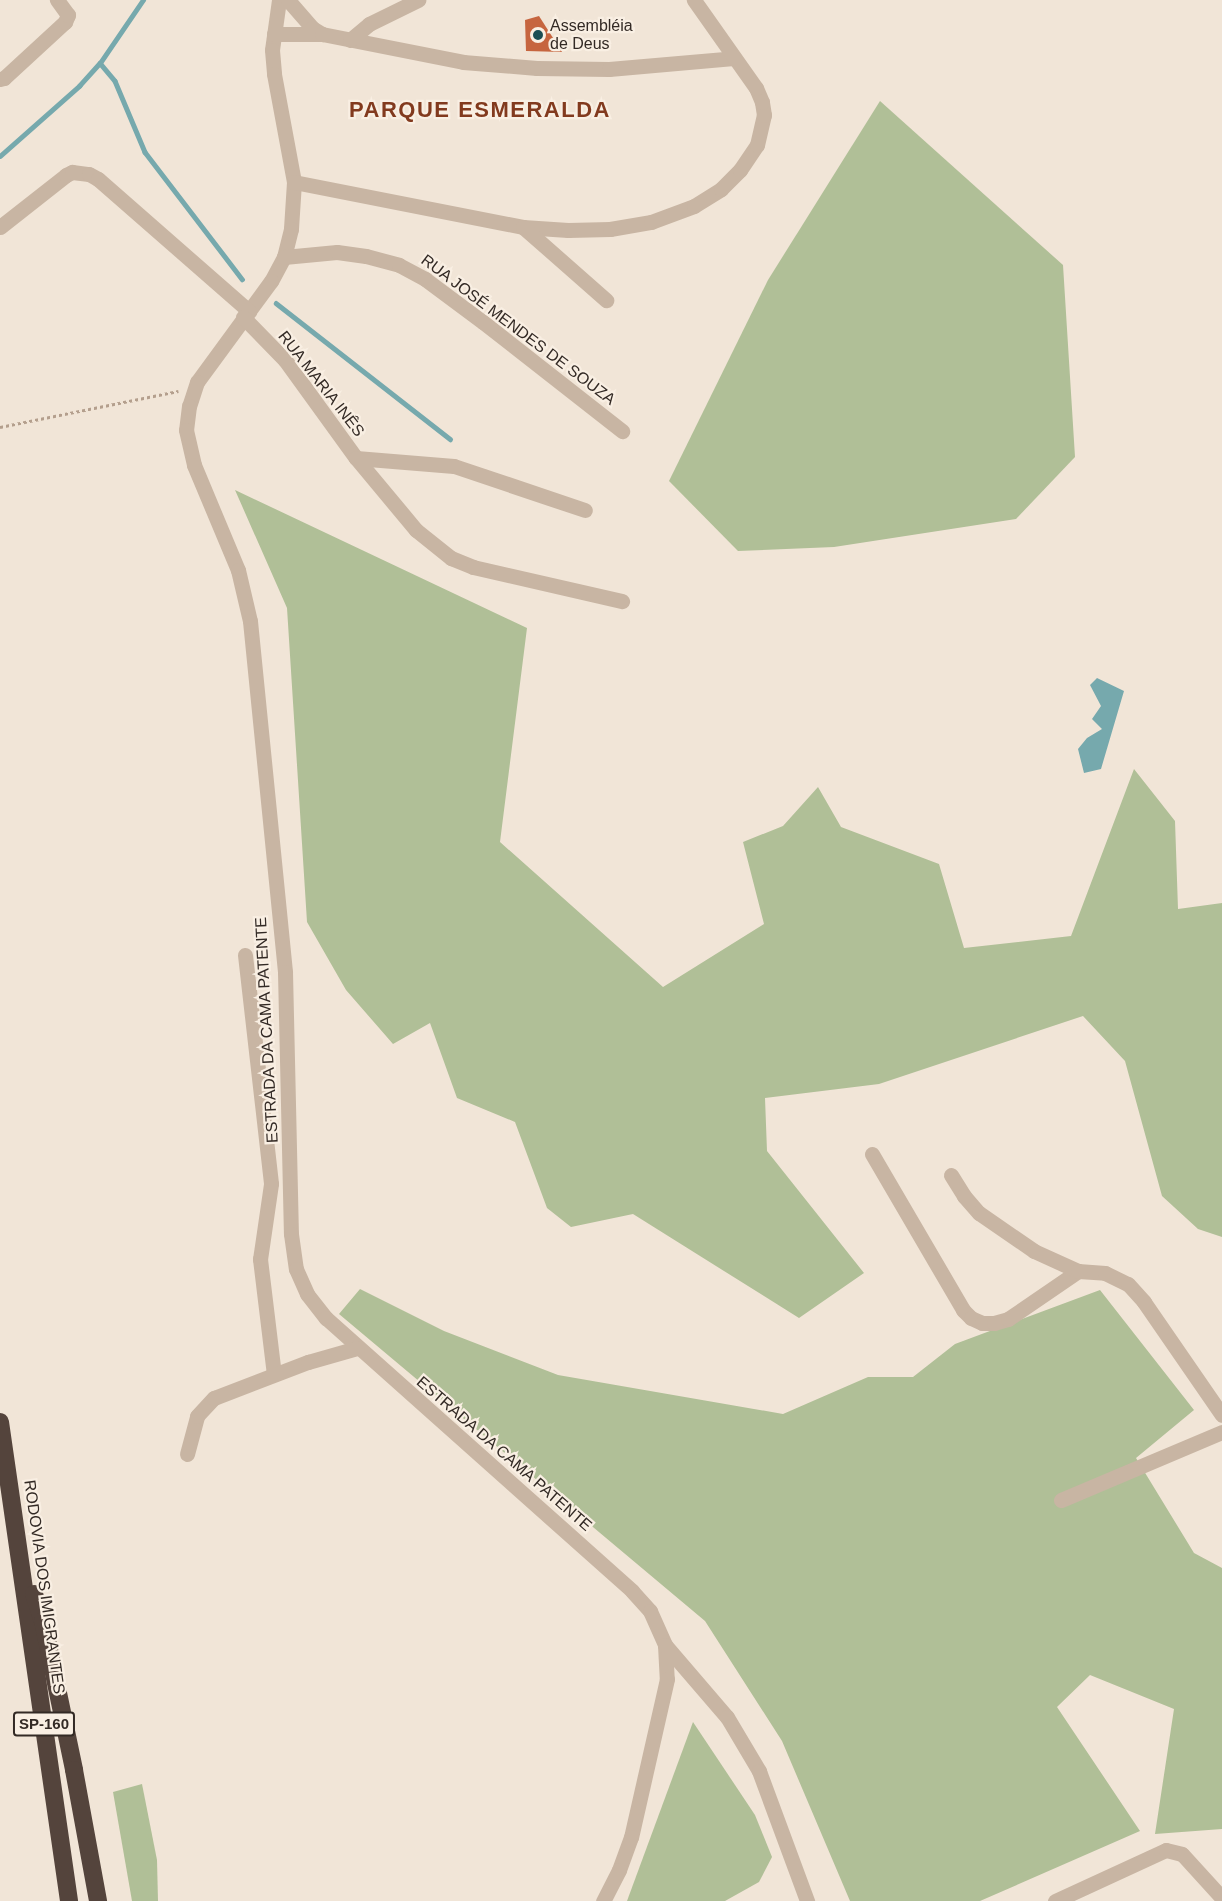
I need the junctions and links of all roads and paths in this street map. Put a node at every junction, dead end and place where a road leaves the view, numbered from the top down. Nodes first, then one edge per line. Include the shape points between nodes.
1 (57, 0) edge
2 (279, 0) edge
3 (288, 0) edge
4 (418, 0) edge
5 (694, 0) edge
6 (273, 34) junction
7 (322, 34) junction
8 (350, 40) junction
9 (734, 58) junction
10 (0, 79) edge
11 (294, 182) junction
12 (0, 227) edge
13 (523, 227) junction
14 (284, 257) junction
15 (606, 300) dead end
16 (246, 314) junction
17 (192, 395) junction
18 (0, 427) edge
19 (622, 431) dead end
20 (356, 458) junction
21 (585, 510) dead end
22 (622, 601) dead end
23 (245, 955) dead end
24 (872, 1154) dead end
25 (951, 1175) dead end
26 (1078, 1271) junction
27 (357, 1348) junction
28 (274, 1374) junction
29 (1222, 1415) edge
30 (0, 1422) edge
31 (1222, 1432) edge
32 (187, 1454) dead end
33 (1061, 1500) dead end
34 (19, 1546) junction
35 (665, 1645) junction
36 (1222, 1898) edge
37 (69, 1901) edge
38 (98, 1901) edge
39 (603, 1901) edge
40 (807, 1901) edge
41 (1055, 1901) edge

1 - 10 street via 68,15 65,22
2 - 6 street, ESTRADA DA CAMA PATENTE
3 - 7 street
4 - 8 street via 369,24
5 - 9 street
6 - 7 street
6 - 11 street, ESTRADA DA CAMA PATENTE via 274,74
7 - 8 street
8 - 9 street via 463,62 537,68 609,69
9 - 13 street via 756,87 764,115 757,145 721,189 694,206 651,222 610,229
11 - 13 street
11 - 14 street, ESTRADA DA CAMA PATENTE via 293,218
12 - 16 street, RUA MARIA INÊS via 66,175 89,174
13 - 15 street
14 - 16 street, ESTRADA DA CAMA PATENTE
14 - 19 street, RUA JOSÉ MENDES DE SOUZA via 337,252 399,265 475,316
16 - 17 street, ESTRADA DA CAMA PATENTE via 204,369
16 - 20 street, RUA MARIA INÊS via 285,360
17 - 18 path via 179,391
17 - 27 street, ESTRADA DA CAMA PATENTE via 186,420 187,445 238,570 250,621 285,972 291,1234 296,1269 313,1302
20 - 21 street, RUA MARIA INÊS via 454,466
20 - 22 street via 417,530 451,558 473,567
23 - 28 street via 271,1184 260,1259
24 - 26 street via 971,1318 994,1323 1008,1318
25 - 26 street via 979,1214 1034,1251
26 - 29 street via 1105,1274 1128,1284
27 - 28 street
27 - 35 street, ESTRADA DA CAMA PATENTE via 632,1591 650,1611
28 - 32 street via 214,1398 197,1416
30 - 34 highway, RODOVIA DOS IMIGRANTES / SP-160
31 - 33 street
34 - 37 highway, RODOVIA DOS IMIGRANTES / SP-160
34 - 38 highway via 43,1621
35 - 39 street, ESTRADA DA CAMA PATENTE via 667,1679 659,1724 631,1837 620,1870
35 - 40 street via 727,1717 759,1771
36 - 41 street via 1182,1854 1166,1850

